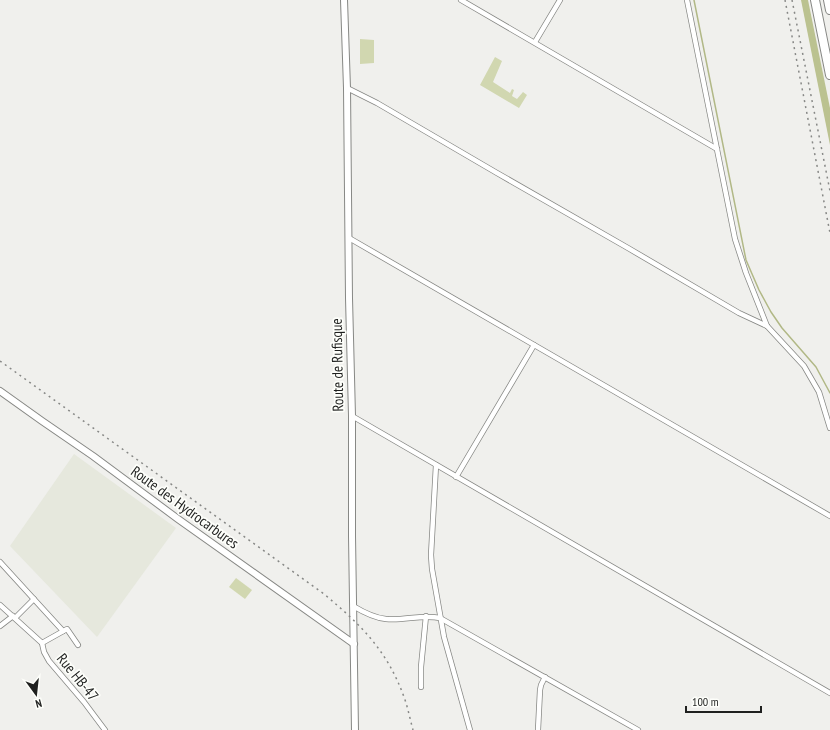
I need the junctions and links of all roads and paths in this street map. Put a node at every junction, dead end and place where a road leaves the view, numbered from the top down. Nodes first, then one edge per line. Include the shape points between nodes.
1 (344, 0) edge
2 (461, 0) edge
3 (560, 0) edge
4 (687, 0) edge
5 (815, 0) edge
6 (828, 0) edge
7 (830, 10) edge
8 (535, 42) junction
9 (830, 75) edge
10 (347, 88) junction
11 (717, 149) junction
12 (348, 238) junction
13 (767, 326) junction
14 (534, 345) junction
15 (0, 391) edge
16 (352, 416) junction
17 (830, 428) edge
18 (436, 465) junction
19 (456, 477) junction
20 (830, 516) edge
21 (0, 562) edge
22 (34, 599) junction
23 (0, 605) edge
24 (353, 606) junction
25 (426, 616) junction
26 (14, 617) junction
27 (440, 618) junction
28 (0, 626) edge
29 (65, 630) junction
30 (42, 643) junction
31 (354, 644) junction
32 (78, 645) dead end
33 (545, 677) junction
34 (421, 687) dead end
35 (830, 693) edge
36 (105, 730) edge
37 (355, 730) edge
38 (470, 730) edge
39 (538, 730) edge
40 (638, 730) edge

1 - 10 main road, Route de Rufisque
2 - 8 street
3 - 8 street
4 - 11 street
5 - 9 highway
6 - 7 highway
8 - 11 street
10 - 12 main road, Route de Rufisque
10 - 13 street via 739,313
11 - 13 street via 735,239
12 - 14 street
12 - 16 main road, Route de Rufisque
13 - 17 street via 804,366 819,392
14 - 19 street
14 - 20 street
15 - 31 main road, Route des Hydrocarbures via 100,460 160,506
16 - 18 street
16 - 24 main road, Route de Rufisque
18 - 19 street
18 - 27 street via 431,555
19 - 35 street
21 - 22 street
22 - 26 street
22 - 29 street
23 - 26 street, Rue HB-47
24 - 25 street via 384,619
24 - 31 main road, Route de Rufisque
25 - 27 street
25 - 34 street via 420,667
26 - 28 street
26 - 30 street, Rue HB-47
27 - 33 street
27 - 38 street
29 - 30 street
29 - 32 street
30 - 36 street, Rue HB-47 via 48,661
31 - 37 main road, Route de Rufisque
33 - 39 street via 540,690
33 - 40 street

